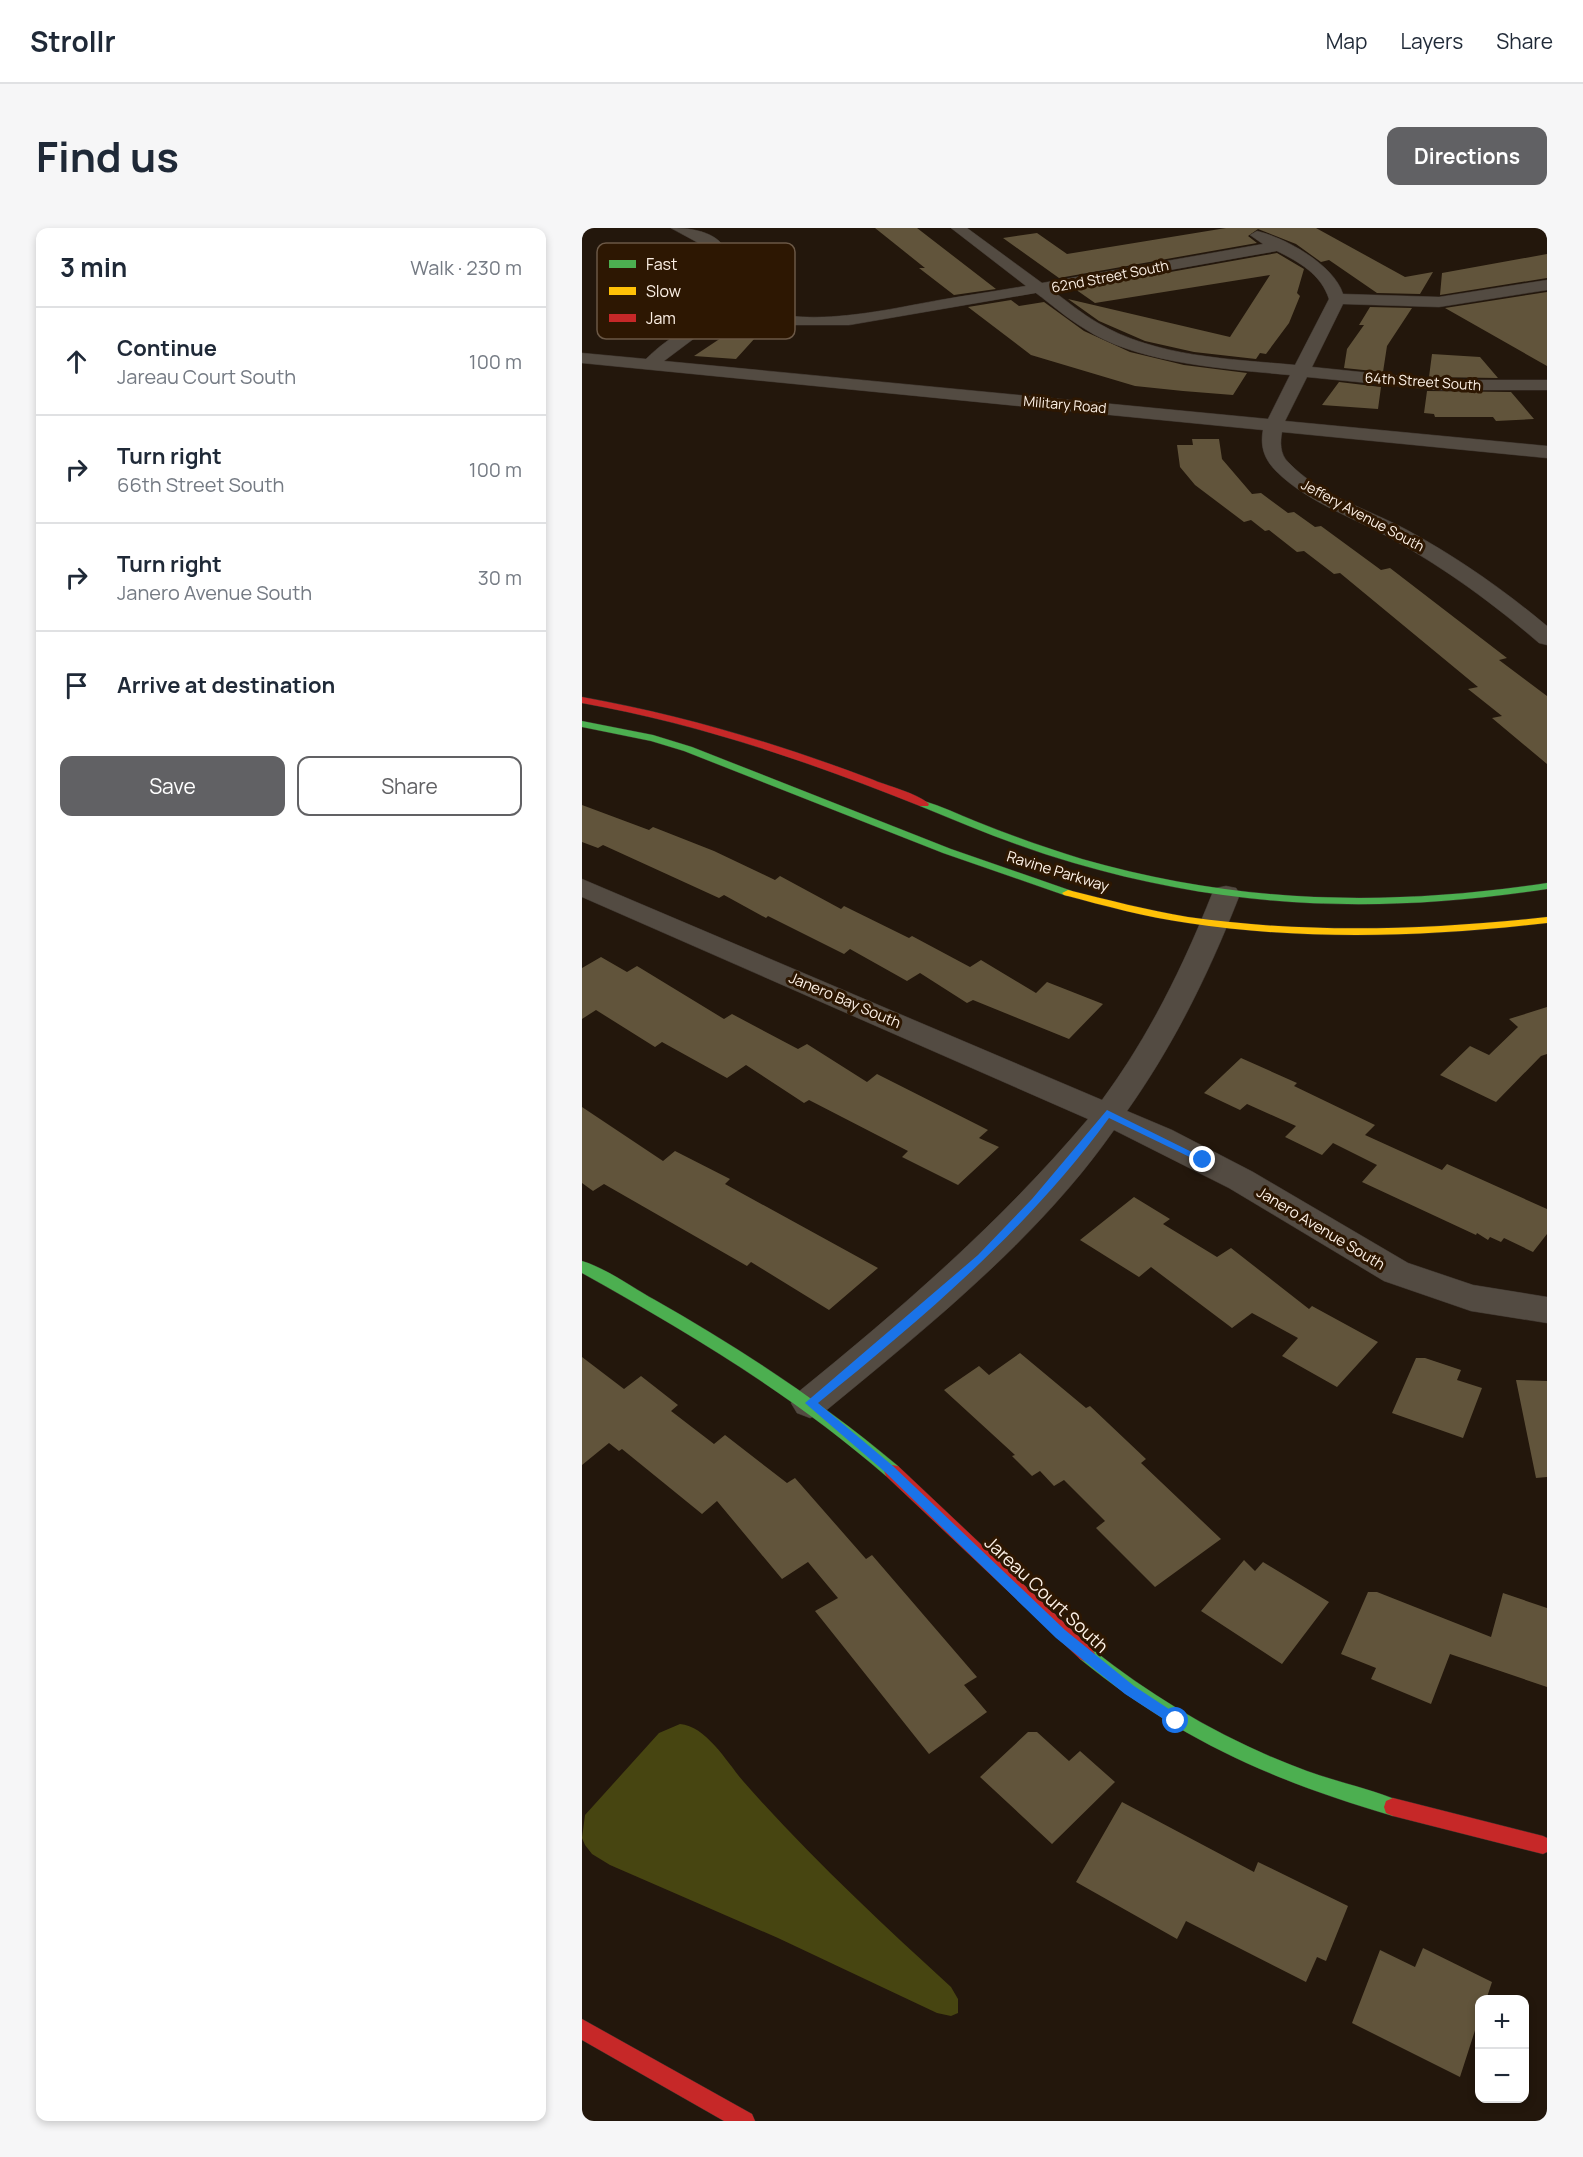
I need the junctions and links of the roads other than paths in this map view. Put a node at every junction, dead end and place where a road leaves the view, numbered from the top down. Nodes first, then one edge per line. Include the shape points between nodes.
1 (678, 228) edge
2 (958, 228) edge
3 (1246, 228) edge
4 (711, 243) edge
5 (1277, 246) junction
6 (1547, 285) edge
7 (1039, 289) junction
8 (1337, 298) junction
9 (795, 320) edge
10 (678, 339) edge
11 (582, 358) edge
12 (651, 364) junction
13 (1300, 370) junction
14 (1547, 385) edge
15 (1274, 425) junction
16 (1547, 452) edge
17 (1547, 638) edge
18 (582, 700) edge
19 (582, 724) edge
20 (1547, 886) edge
21 (582, 887) edge
22 (1226, 894) junction
23 (1547, 920) edge
24 (1213, 925) junction
25 (1107, 1113) junction
26 (582, 1266) edge
27 (1547, 1310) edge
28 (810, 1403) junction
29 (1543, 1845) dead end
30 (582, 2029) edge
31 (745, 2121) edge

1 - 4 street
2 - 7 street, 64th Street South
3 - 5 street
5 - 7 street, 62nd Street South
5 - 8 street via 1322,273 1333,285
6 - 8 street via 1439,302
7 - 9 street, 62nd Street South via 827,321
7 - 13 street, 64th Street South via 1100,332 1140,347 1203,361
8 - 13 street, Jeffery Avenue South
10 - 12 street
11 - 12 street, Military Road
12 - 15 street, Military Road
13 - 14 street, 64th Street South via 1438,385
13 - 15 street, Jeffery Avenue South
15 - 16 street, Military Road
15 - 17 street, Jeffery Avenue South via 1270,438 1273,456 1288,473 1456,568
18 - 22 street, Ravine Parkway via 713,726 1061,856 1165,884
19 - 24 street, Ravine Parkway via 688,749 1034,883 1122,908
20 - 22 street, Ravine Parkway via 1483,897 1400,902
21 - 25 street, Janero Bay South
22 - 24 street
23 - 24 street, Ravine Parkway via 1456,933 1380,937
24 - 25 street via 1172,1016
25 - 27 street, Janero Avenue South via 1241,1180 1396,1272 1471,1298
25 - 28 street via 1036,1202 981,1257
26 - 28 street, Jareau Court South via 699,1331
28 - 29 street, Jareau Court South via 889,1469 1060,1634 1129,1690 1176,1721 1278,1770 1381,1803
30 - 31 street

